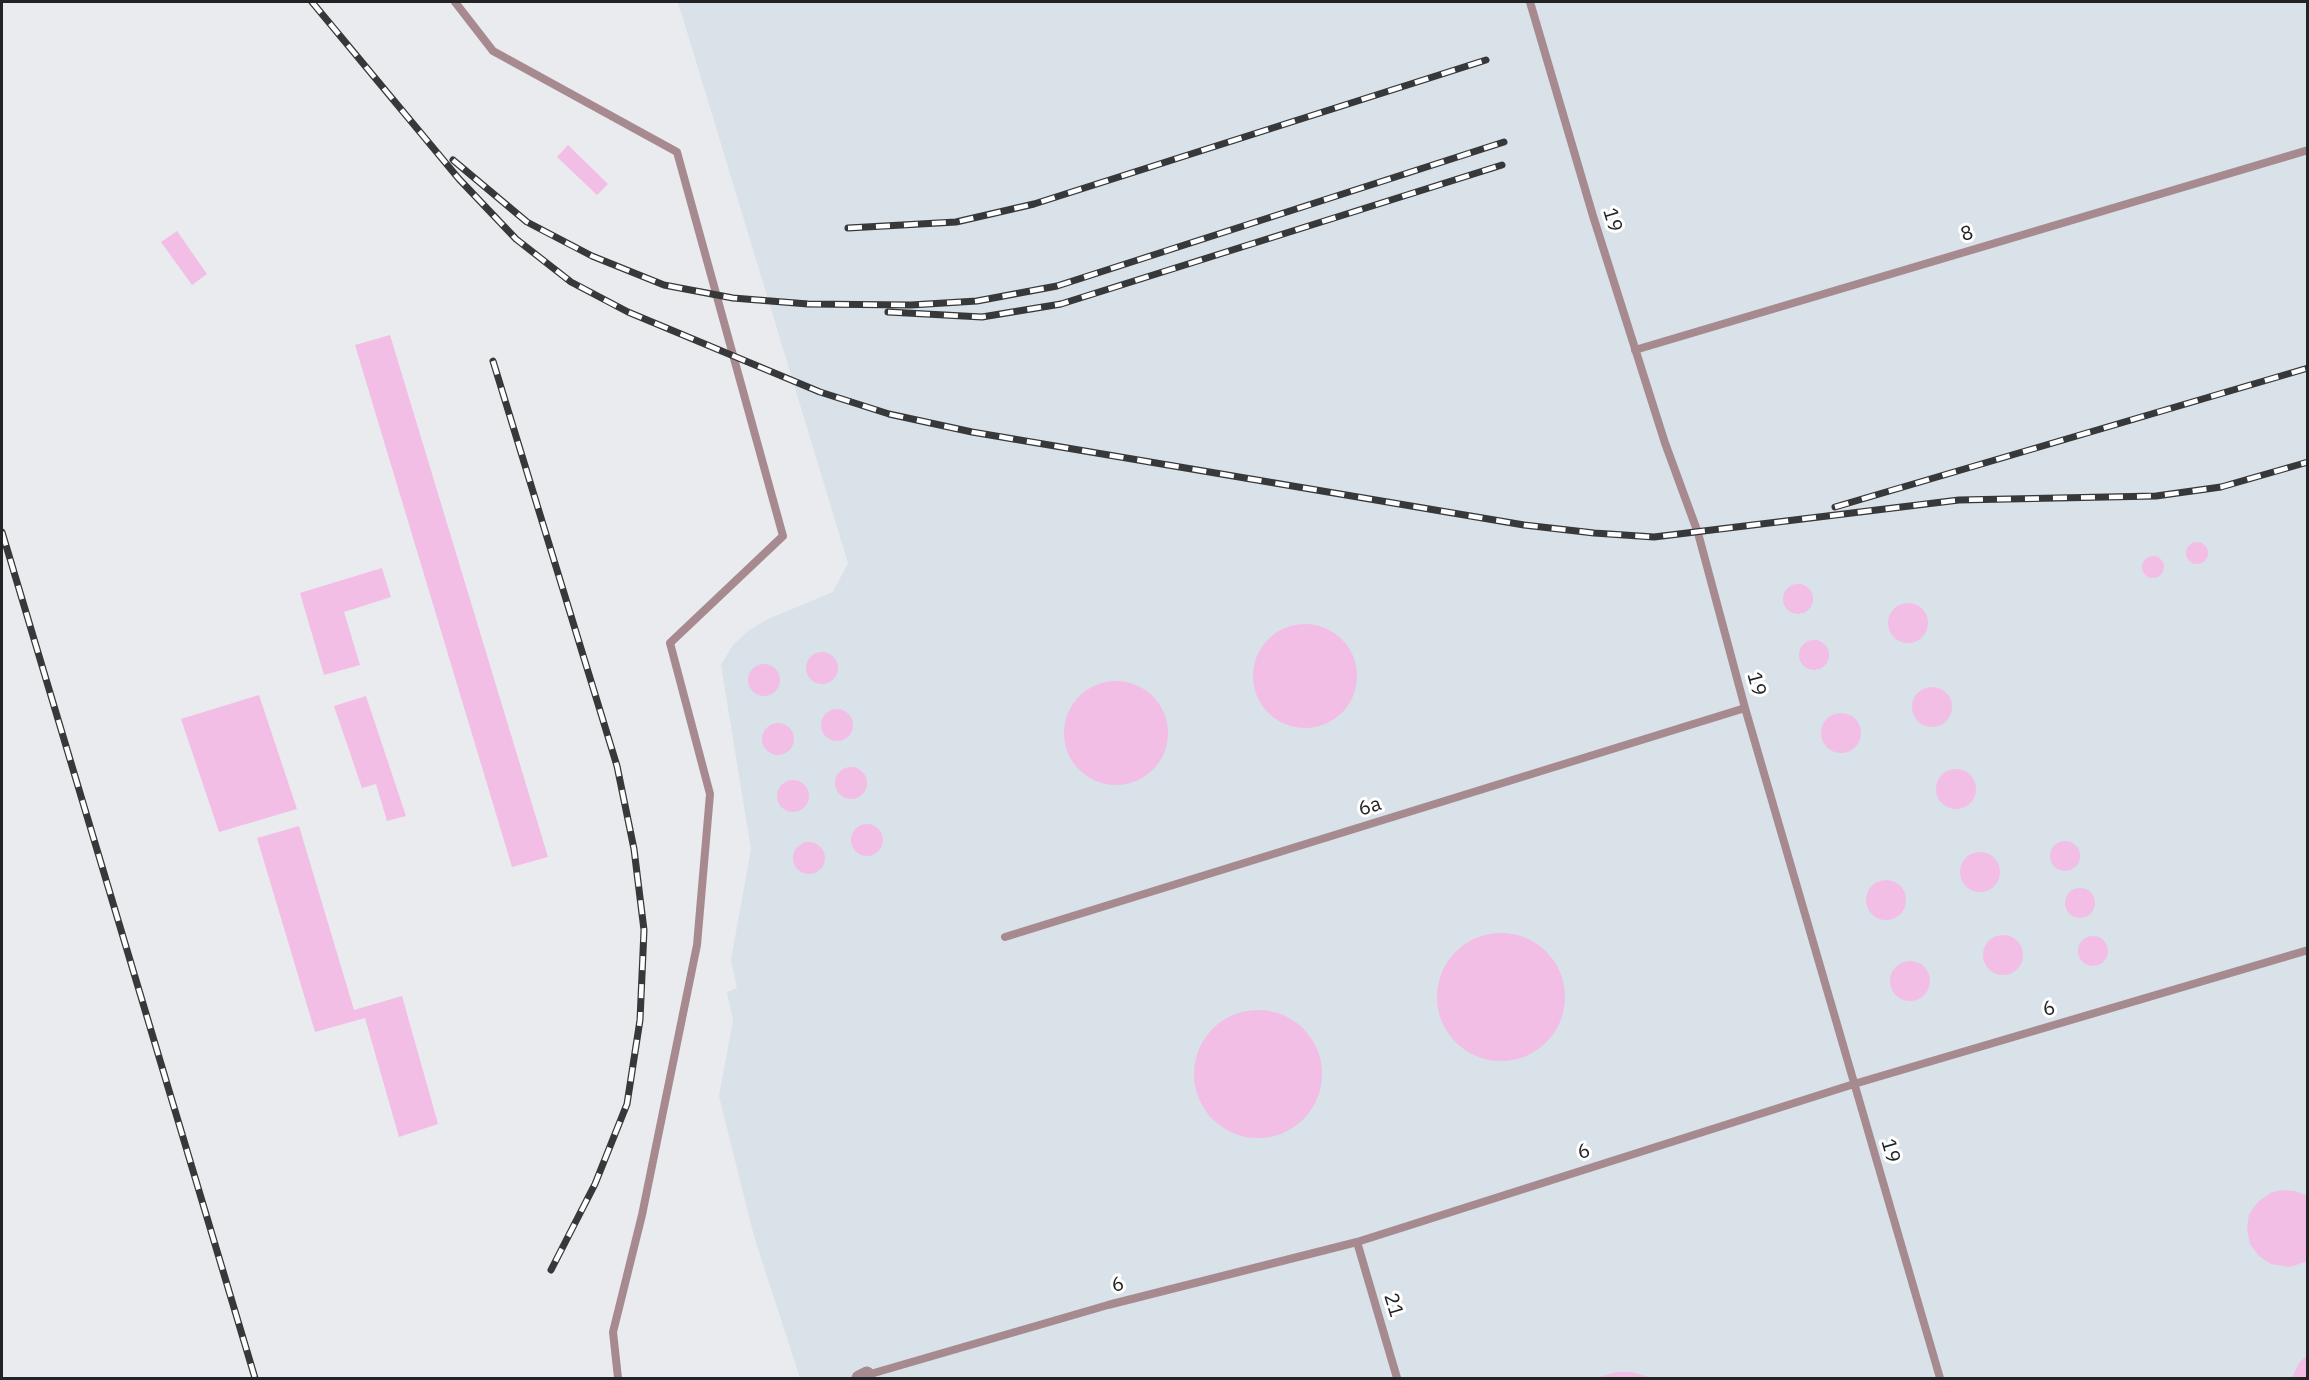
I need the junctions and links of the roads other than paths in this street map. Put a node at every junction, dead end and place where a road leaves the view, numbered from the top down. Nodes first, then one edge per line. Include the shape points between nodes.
1 (455, 2) edge
2 (1530, 2) edge
3 (2307, 150) edge
4 (1635, 350) junction
5 (1745, 708) junction
6 (1005, 937) dead end
7 (2307, 950) edge
8 (1854, 1084) junction
9 (1357, 1242) junction
10 (865, 1377) edge
11 (618, 1378) edge
12 (1397, 1378) edge
13 (1940, 1378) edge

1 - 11 lane via 493,51 677,152 783,536 670,643 710,794 698,945 642,1215 613,1332
2 - 4 lane, 19
3 - 4 lane, 8 / 8
4 - 5 lane, 19 via 1698,533
5 - 6 lane, 6a / 6a
5 - 8 lane, 19
7 - 8 lane, 6 / 6
8 - 9 lane, 6 / 6
8 - 13 lane, 19
9 - 10 lane, 6 / 6 via 1108,1305
9 - 12 lane, 21 / 21

